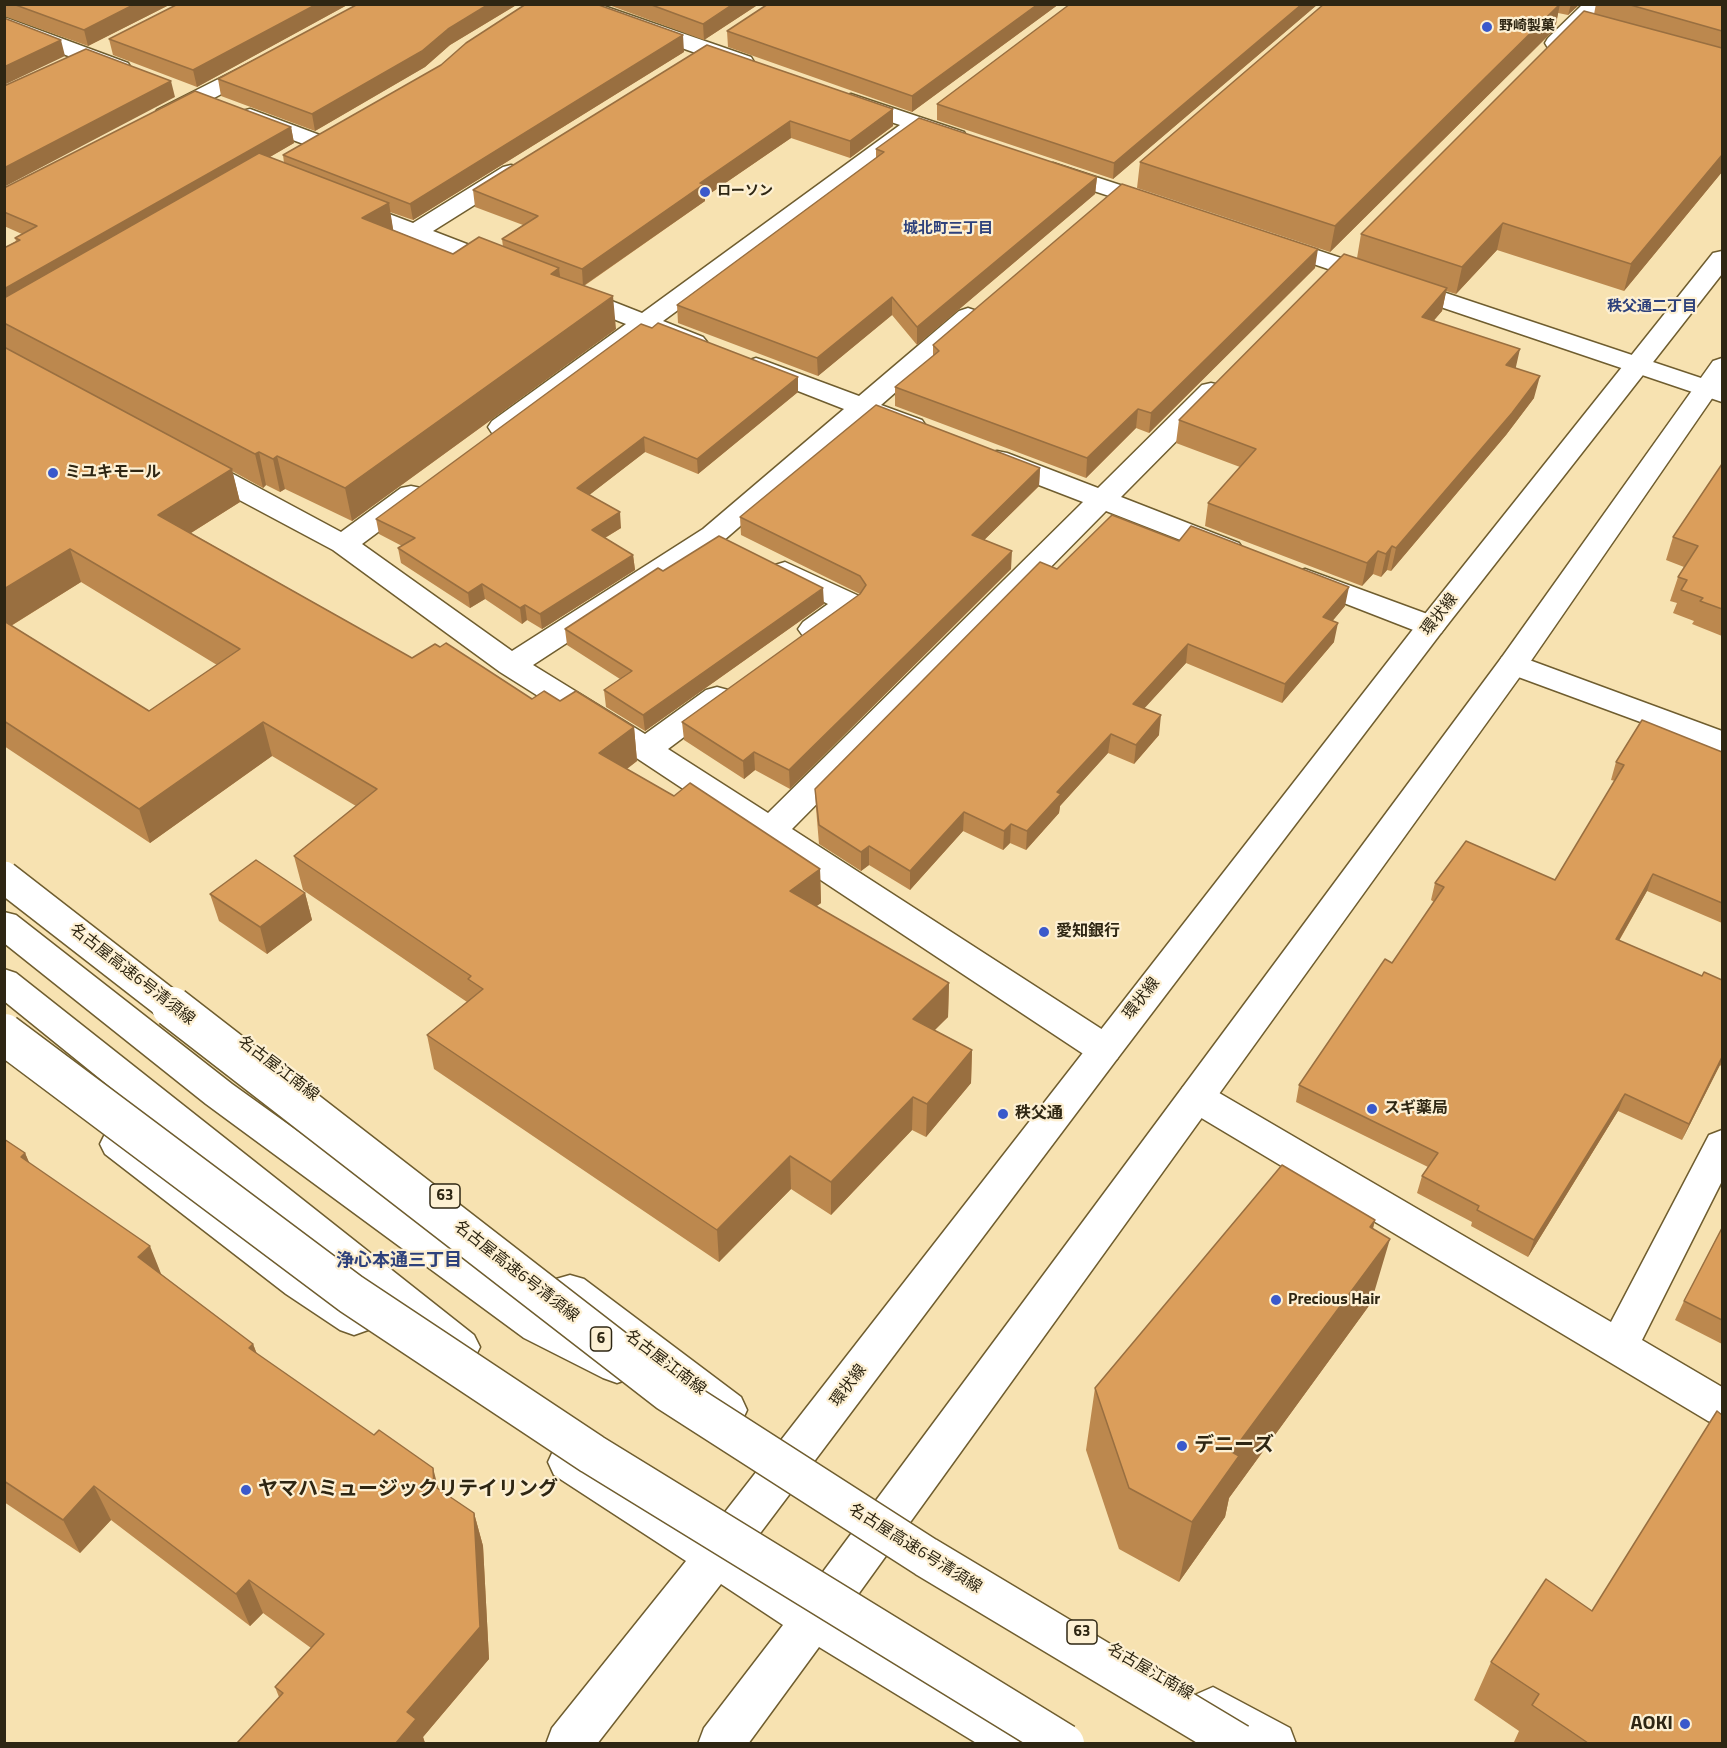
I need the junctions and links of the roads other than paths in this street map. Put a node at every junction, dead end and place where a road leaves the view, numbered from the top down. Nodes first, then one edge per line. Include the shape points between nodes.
1 (577, 4) edge
2 (1595, 4) edge
3 (4, 23) edge
4 (734, 32) edge
5 (110, 46) dead end
6 (708, 49) junction
7 (280, 53) edge
8 (90, 57) junction
9 (1539, 60) edge
10 (687, 62) edge
11 (68, 67) edge
12 (763, 69) edge
13 (144, 77) edge
14 (177, 89) edge
15 (829, 93) edge
16 (199, 97) junction
17 (926, 117) junction
18 (148, 124) edge
19 (983, 146) edge
20 (290, 158) edge
21 (1027, 161) edge
22 (527, 162) edge
23 (1140, 170) dead end
24 (328, 198) edge
25 (1107, 199) junction
26 (1182, 213) edge
27 (416, 231) junction
28 (1248, 235) edge
29 (1722, 258) edge
30 (989, 299) edge
31 (642, 322) junction
32 (1639, 366) junction
33 (1228, 374) edge
34 (1717, 383) edge
35 (862, 406) junction
36 (938, 436) edge
37 (483, 440) edge
38 (971, 449) edge
39 (168, 450) edge
40 (427, 482) edge
41 (1102, 500) junction
42 (713, 535) junction
43 (343, 544) junction
44 (1431, 626) junction
45 (791, 644) edge
46 (1513, 664) junction
47 (511, 665) junction
48 (742, 679) edge
49 (1722, 742) edge
50 (646, 748) junction
51 (770, 831) junction
52 (4, 864) edge
53 (4, 877) edge
54 (4, 924) edge
55 (4, 982) edge
56 (4, 1034) edge
57 (1104, 1049) junction
58 (4, 1058) edge
59 (1196, 1097) junction
60 (1722, 1145) edge
61 (1619, 1347) junction
62 (669, 1392) junction
63 (1722, 1408) edge
64 (592, 1454) junction
65 (793, 1460) junction
66 (891, 1517) junction
67 (714, 1558) junction
68 (812, 1619) junction
69 (568, 1743) edge
70 (720, 1743) edge
71 (1020, 1743) edge
72 (1064, 1743) edge
73 (1238, 1743) edge
74 (1274, 1743) edge

1 - 6 main road
2 - 9 main road
3 - 8 main road
4 - 6 main road
5 - 8 main road
6 - 10 main road
6 - 12 main road
7 - 16 main road
8 - 11 main road
8 - 13 main road
14 - 16 main road
15 - 17 main road
16 - 18 main road
16 - 20 main road via 327,136
17 - 19 main road
17 - 31 main road
21 - 25 main road
22 - 27 main road
23 - 25 main road
24 - 27 main road
25 - 26 main road
27 - 31 main road
28 - 32 main road
29 - 32 main road, 環状線
30 - 35 main road
31 - 35 main road
31 - 37 main road
32 - 34 main road
32 - 44 main road, 環状線
33 - 41 main road
34 - 46 main road
35 - 36 main road
35 - 42 main road
38 - 41 main road
39 - 43 main road
40 - 43 main road
41 - 44 main road
41 - 51 main road
42 - 45 main road via 849,603
42 - 47 main road
43 - 47 main road
44 - 57 main road, 環状線
46 - 49 main road
46 - 59 main road
47 - 50 main road
48 - 50 main road
50 - 51 main road
51 - 57 main road
52 - 65 main road, 名古屋江南線 / 63
53 - 62 main road, 名古屋高速6号清須線 / 6, bridge
54 - 62 main road, bridge via 219,1094 538,1326
55 - 64 main road, bridge
56 - 64 main road, bridge via 351,1294
57 - 65 main road, 環状線
58 - 67 main road via 300,1282
59 - 61 main road
59 - 66 main road
60 - 61 main road
61 - 63 main road
62 - 73 main road, 名古屋高速6号清須線 / 6, bridge via 926,1557
64 - 72 main road, bridge
65 - 66 main road, 名古屋江南線 / 63
65 - 67 main road, 環状線
66 - 68 main road
66 - 74 main road, 名古屋江南線 / 63
67 - 68 main road
67 - 69 main road, 環状線
68 - 70 main road
68 - 71 main road

